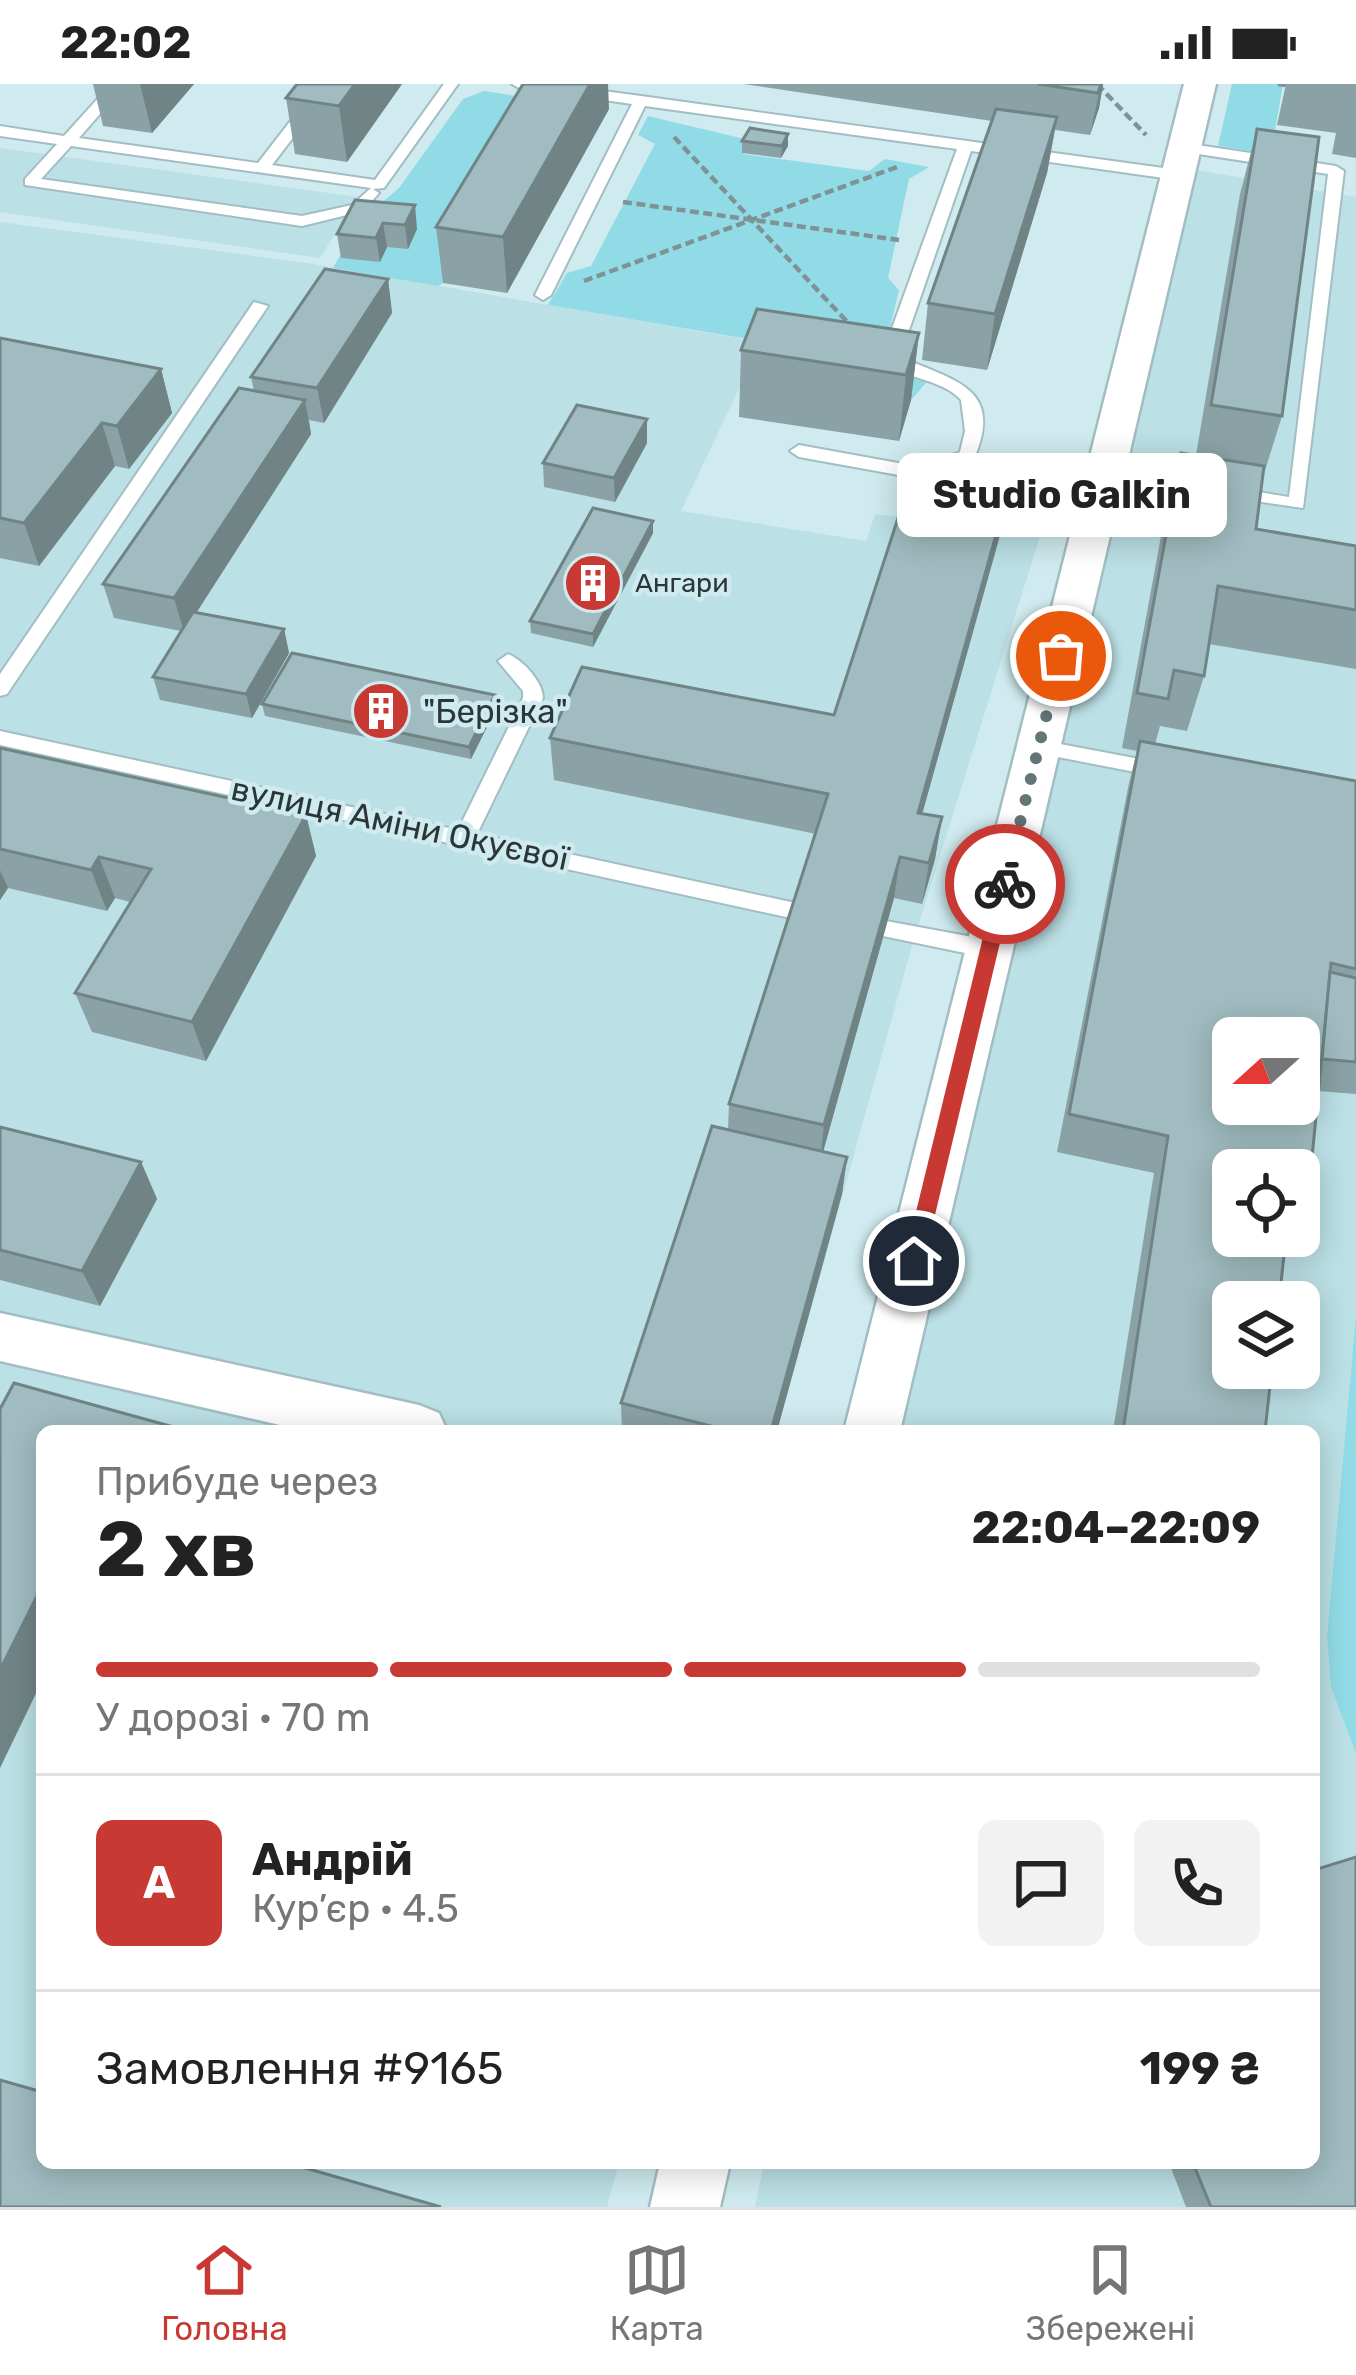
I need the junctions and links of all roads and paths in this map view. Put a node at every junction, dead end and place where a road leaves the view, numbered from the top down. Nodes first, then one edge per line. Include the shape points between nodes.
1 (118, 84) edge
2 (328, 84) edge
3 (451, 84) edge
4 (519, 84) edge
5 (1097, 84) edge
6 (1200, 84) edge
7 (1278, 84) edge
8 (1298, 87) edge
9 (1087, 88) edge
10 (1103, 90) junction
11 (641, 100) junction
12 (0, 131) edge
13 (69, 141) junction
14 (965, 147) junction
15 (1173, 156) junction
16 (262, 168) junction
17 (1336, 171) junction
18 (1356, 174) edge
19 (379, 185) junction
20 (591, 197) junction
21 (750, 220) junction
22 (930, 244) junction
23 (543, 296) joint
24 (260, 306) dead end
25 (894, 361) junction
26 (799, 451) dead end
27 (1106, 473) junction
28 (508, 661) dead end
29 (0, 689) edge
30 (0, 738) edge
31 (1039, 747) junction
32 (1199, 776) edge
33 (465, 836) junction
34 (800, 912) edge
35 (886, 929) edge
36 (989, 949) junction
37 (0, 1337) edge
38 (392, 1425) edge
39 (873, 1425) edge
40 (694, 2169) edge
41 (685, 2207) edge

1 - 13 lane
2 - 16 lane
3 - 19 lane
4 - 11 lane
5 - 10 path
6 - 15 street
7 - 8 path
9 - 10 path
10 - 15 path
11 - 14 lane
11 - 20 lane
11 - 21 path
12 - 13 lane
13 - 16 lane
13 - 19 lane via 30,182 302,221 357,208
14 - 15 lane
14 - 21 path
14 - 22 lane
15 - 17 lane
15 - 27 street
16 - 19 lane
17 - 18 lane
17 - 27 lane via 1297,504
20 - 21 path
20 - 23 lane
21 - 22 path
21 - 23 path
21 - 25 path
22 - 25 lane
24 - 29 lane
25 - 26 lane via 970,395 978,422 968,455 921,473
27 - 31 street
28 - 33 lane via 533,698
30 - 33 lane, вулиця Аміни Окуєвої
31 - 32 lane
31 - 36 street
33 - 34 lane, вулиця Аміни Окуєвої
35 - 36 lane
36 - 39 street
37 - 38 street
40 - 41 street

